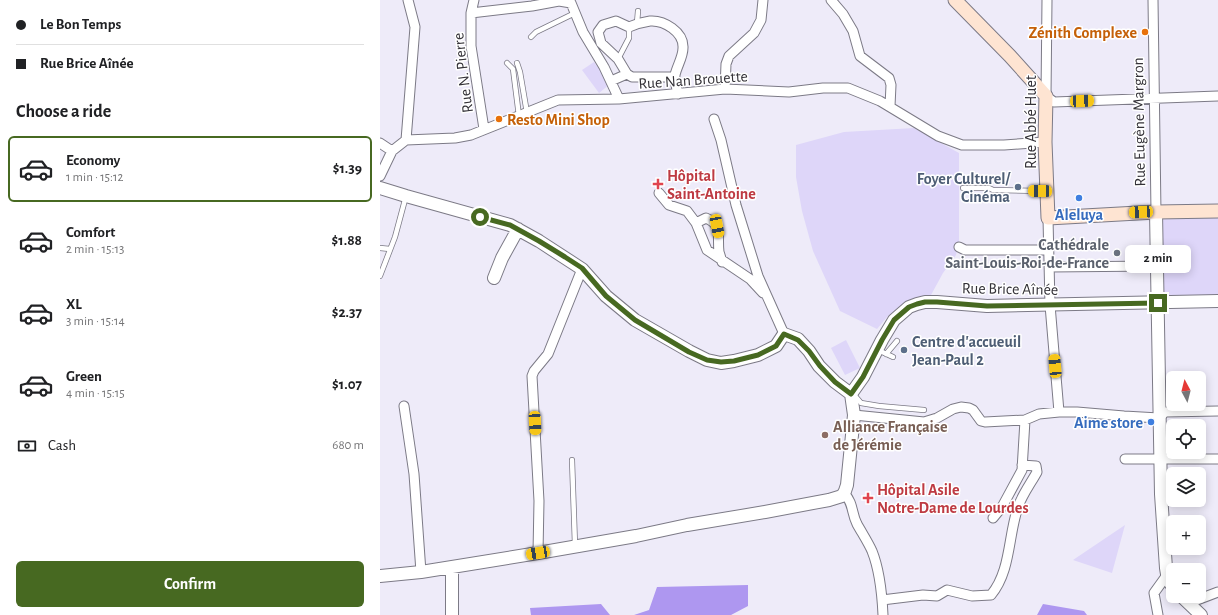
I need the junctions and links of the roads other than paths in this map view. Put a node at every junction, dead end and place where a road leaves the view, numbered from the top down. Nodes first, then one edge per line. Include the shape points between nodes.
1 (408, 0) edge
2 (474, 0) edge
3 (763, 0) edge
4 (831, 0) edge
5 (955, 0) edge
6 (1047, 0) edge
7 (1153, 0) edge
8 (568, 1) edge
9 (539, 2) edge
10 (638, 11) dead end
11 (471, 13) junction
12 (575, 13) junction
13 (633, 25) junction
14 (531, 37) dead end
15 (618, 59) junction
16 (507, 62) dead end
17 (518, 63) dead end
18 (627, 74) junction
19 (675, 77) junction
20 (611, 82) junction
21 (725, 89) junction
22 (678, 94) junction
23 (1046, 96) junction
24 (1218, 96) edge
25 (1154, 98) junction
26 (619, 99) junction
27 (890, 106) junction
28 (523, 114) junction
29 (714, 119) dead end
30 (484, 129) junction
31 (406, 140) junction
32 (1046, 142) junction
33 (380, 143) edge
34 (392, 151) junction
35 (1047, 166) junction
36 (380, 176) edge
37 (380, 188) edge
38 (963, 188) dead end
39 (659, 193) dead end
40 (406, 196) junction
41 (1218, 211) edge
42 (1156, 212) junction
43 (1048, 218) junction
44 (696, 223) junction
45 (518, 229) junction
46 (380, 248) edge
47 (959, 248) dead end
48 (390, 249) junction
49 (1049, 250) junction
50 (722, 262) junction
51 (1157, 266) junction
52 (1049, 267) junction
53 (582, 268) junction
54 (380, 276) edge
55 (494, 278) dead end
56 (769, 300) junction
57 (1218, 301) edge
58 (1158, 303) junction
59 (1050, 305) junction
60 (888, 330) junction
61 (784, 334) junction
62 (882, 352) junction
63 (893, 358) dead end
64 (852, 394) junction
65 (404, 406) dead end
66 (924, 410) dead end
67 (1218, 411) edge
68 (1059, 412) junction
69 (854, 415) junction
70 (1159, 418) junction
71 (1025, 420) junction
72 (1125, 459) dead end
73 (1160, 459) junction
74 (1218, 459) edge
75 (572, 460) dead end
76 (1022, 464) junction
77 (844, 493) junction
78 (993, 518) dead end
79 (575, 547) junction
80 (538, 553) junction
81 (1166, 563) edge
82 (452, 567) junction
83 (422, 572) junction
84 (380, 576) edge
85 (1166, 576) edge
86 (1218, 592) edge
87 (1206, 595) edge
88 (882, 600) junction
89 (1188, 603) edge
90 (452, 615) edge
91 (883, 615) edge
92 (1158, 615) edge
93 (1201, 615) edge

1 - 31 street via 415,27
2 - 11 street, Rue N. Pierre
3 - 21 street via 761,20 754,33 729,56 726,64
4 - 27 street via 853,31 860,56 889,78
5 - 23 main road
6 - 23 street, Rue Abbé Huet
7 - 25 street, Rue Eugène Margron
8 - 9 street
8 - 12 street
9 - 11 street
10 - 13 lane
11 - 30 street, Rue N. Pierre via 471,46
12 - 14 lane
12 - 20 street
13 - 15 lane
13 - 15 street via 616,21 603,25 598,32 601,43
13 - 19 street via 651,21 661,22 676,30 683,48
15 - 18 street
16 - 28 lane via 512,69
17 - 28 lane
18 - 19 street via 632,77
18 - 20 street
19 - 22 street
20 - 26 street
21 - 22 street, Rue Nan Brouette
21 - 27 street, Rue Nan Brouette via 789,92 840,87 861,92
22 - 26 street, Rue Nan Brouette
23 - 25 street via 1054,102
23 - 32 main road, Rue Abbé Huet
24 - 25 street
25 - 42 street, Rue Eugène Margron
26 - 28 street, Rue Nan Brouette via 558,100
27 - 32 street, Rue Nan Brouette via 938,136 962,145
28 - 30 street, Rue Nan Brouette
29 - 56 street via 736,205 758,276
30 - 31 street, Rue Nan Brouette via 455,138
31 - 34 street
32 - 35 main road, Rue Abbé Huet
33 - 34 street
34 - 36 street
35 - 38 lane via 1041,167 1040,191
35 - 43 main road, Rue Abbé Huet
37 - 40 street
39 - 44 street via 669,205 687,210
40 - 45 street
40 - 48 lane
41 - 42 main road
42 - 43 main road
42 - 51 street, Rue Eugène Margron
43 - 49 street, Rue Abbé Huet
44 - 50 street via 707,250
44 - 50 street via 706,218 717,226
45 - 53 street
45 - 55 street
46 - 48 lane
47 - 49 street
48 - 54 lane
49 - 52 street, Rue Abbé Huet
50 - 56 street via 750,279
51 - 52 street
51 - 58 street, Rue Eugène Margron
52 - 59 street, Rue Abbé Huet
53 - 61 street via 606,296 635,320 707,360 734,361 758,355 776,346
53 - 80 street via 548,354 532,376 539,501
56 - 61 street
57 - 58 street, Rue Brice Aînée
58 - 59 street, Rue Brice Aînée
58 - 70 street, Rue Eugène Margron
59 - 60 street, Rue Brice Aînée via 987,306 925,302 909,307 894,320
59 - 68 street, Rue Abbé Huet
60 - 62 street, Rue Brice Aînée
60 - 62 lane via 898,341
61 - 64 street via 798,340 835,382
62 - 63 lane
62 - 64 street, Rue Brice Aînée
64 - 66 lane via 861,403
64 - 69 street
65 - 83 street via 414,474
67 - 70 street via 1165,412
68 - 70 street
68 - 71 street via 1039,414
69 - 71 street via 924,422 937,418 953,408 961,407 973,410 981,421 985,422
69 - 77 street
70 - 73 street, Rue Eugène Margron
71 - 76 street
72 - 73 street
73 - 74 street
73 - 81 street, Rue Eugène Margron
75 - 79 lane
76 - 78 street via 1022,470 1002,507
76 - 88 street via 1036,466 1037,472 1018,505 1008,556 997,587 991,594 972,596 947,590 937,596
77 - 79 street via 830,500
77 - 88 street via 850,500 857,523 872,551 878,569
79 - 80 street
80 - 82 street
82 - 83 street
82 - 90 street
83 - 84 street
85 - 92 street via 1154,593
86 - 87 street
88 - 91 street
89 - 93 street

